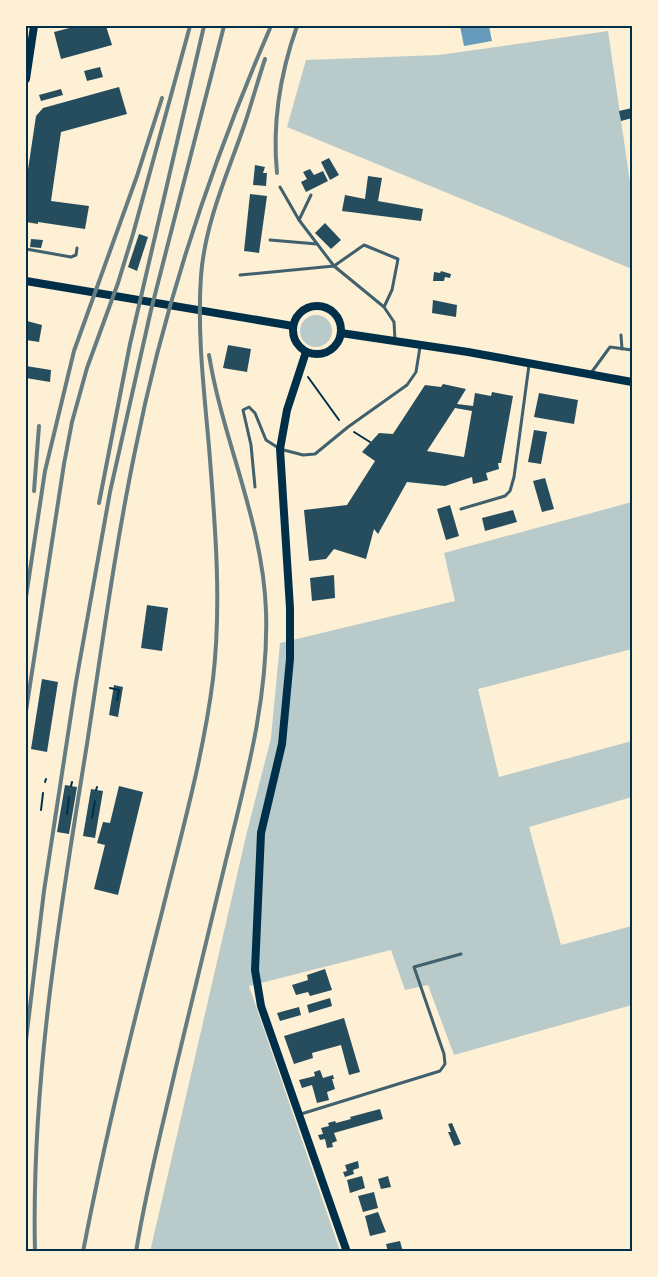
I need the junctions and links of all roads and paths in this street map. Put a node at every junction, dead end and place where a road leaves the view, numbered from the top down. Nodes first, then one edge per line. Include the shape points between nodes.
1 (34, 26) edge
2 (26, 80) edge
3 (280, 187) dead end
4 (311, 195) dead end
5 (299, 220) junction
6 (270, 240) dead end
7 (317, 244) junction
8 (26, 246) edge
9 (77, 248) dead end
10 (334, 266) junction
11 (240, 275) dead end
12 (26, 281) edge
13 (384, 307) junction
14 (293, 326) junction
15 (342, 333) junction
16 (621, 335) dead end
17 (395, 342) junction
18 (420, 345) junction
19 (622, 349) junction
20 (633, 350) edge
21 (306, 352) junction
22 (530, 363) junction
23 (590, 374) junction
24 (309, 377) dead end
25 (633, 382) edge
26 (339, 420) dead end
27 (354, 432) dead end
28 (370, 442) dead end
29 (280, 449) junction
30 (255, 487) dead end
31 (461, 509) dead end
32 (110, 688) dead end
33 (117, 700) dead end
34 (43, 794) dead end
35 (69, 797) dead end
36 (95, 801) dead end
37 (41, 810) dead end
38 (67, 814) dead end
39 (92, 818) dead end
40 (461, 954) dead end
41 (301, 1114) junction
42 (347, 1251) edge

1 - 2 main road
3 - 5 lane
4 - 5 lane
5 - 7 lane
6 - 7 lane
7 - 10 lane
8 - 9 lane via 71,257 76,255
10 - 11 lane
10 - 13 lane
10 - 13 lane via 364,245 398,259 392,291
12 - 14 main road
13 - 17 lane via 394,322
14 - 15 main road via 301,312 325,307 338,317
14 - 21 main road via 295,341
15 - 17 main road
15 - 21 main road via 329,352
16 - 19 lane
17 - 18 main road
18 - 22 main road
18 - 29 lane via 416,372 407,385 315,454
19 - 20 lane
19 - 23 lane via 610,347
21 - 29 main road via 287,410
22 - 23 main road
22 - 31 lane via 510,491
23 - 25 main road
24 - 26 path
27 - 28 path
29 - 30 lane via 266,440 255,413 249,408 243,410
29 - 41 main road via 290,659 282,744 261,833 255,970 261,1006
32 - 33 path via 119,690
34 - 37 path
35 - 38 path
36 - 39 path
40 - 41 lane via 414,967 444,1054 445,1064 440,1071
41 - 42 main road

